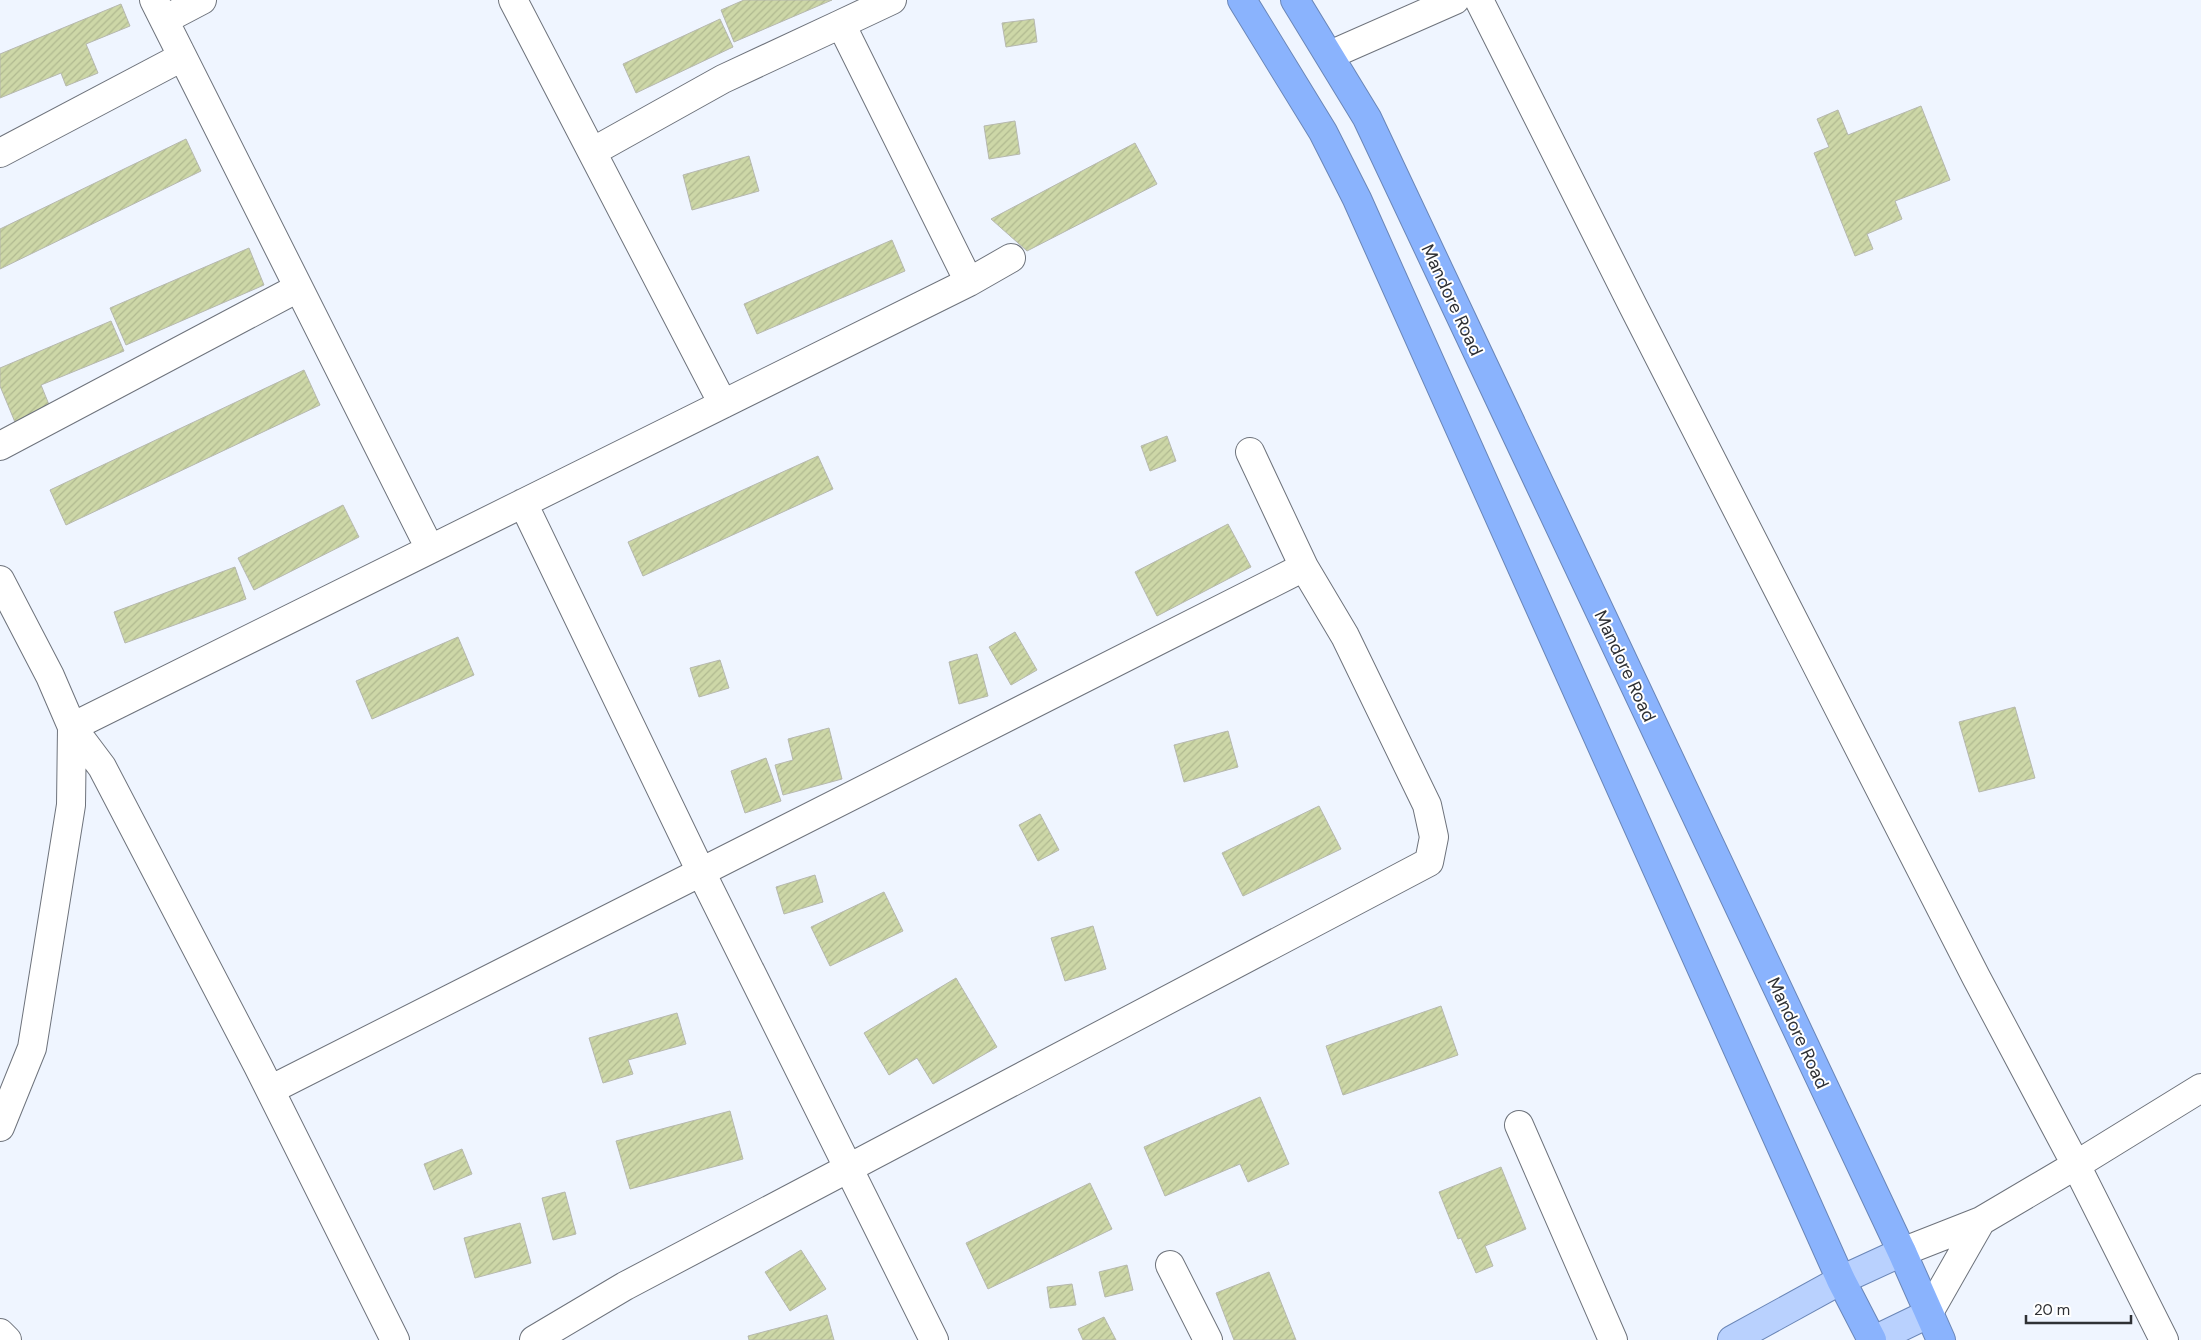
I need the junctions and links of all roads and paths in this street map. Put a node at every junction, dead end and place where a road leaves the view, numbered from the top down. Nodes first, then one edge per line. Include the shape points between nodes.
1 (202, 0) edge
2 (514, 0) edge
3 (892, 0) edge
4 (1242, 0) edge
5 (1295, 0) edge
6 (1456, 0) edge
7 (1479, 0) edge
8 (159, 10) edge
9 (841, 24) junction
10 (1330, 55) junction
11 (182, 57) junction
12 (592, 152) junction
13 (0, 153) edge
14 (1011, 258) dead end
15 (969, 282) junction
16 (298, 288) junction
17 (723, 404) junction
18 (0, 446) edge
19 (1250, 452) dead end
20 (522, 503) junction
21 (430, 549) junction
22 (1304, 567) junction
23 (0, 580) edge
24 (72, 727) junction
25 (701, 872) junction
26 (2201, 1088) edge
27 (270, 1090) junction
28 (1520, 1124) dead end
29 (0, 1127) edge
30 (2076, 1165) junction
31 (847, 1167) junction
32 (1982, 1221) junction
33 (1902, 1252) junction
34 (1170, 1265) dead end
35 (1841, 1280) junction
36 (1928, 1314) junction
37 (0, 1333) edge
38 (6, 1340) edge
39 (395, 1340) edge
40 (534, 1340) edge
41 (934, 1340) edge
42 (1208, 1340) edge
43 (1613, 1340) edge
44 (1732, 1340) edge
45 (1873, 1340) edge
46 (1941, 1340) edge
47 (2164, 1340) edge

1 - 8 street
2 - 12 street
3 - 9 street
4 - 35 highway via 1323,132 1357,199
5 - 10 highway, Mandore Road
6 - 10 street
7 - 30 street via 1976,977
8 - 11 street
9 - 12 street via 723,79
9 - 15 street
10 - 33 highway, Mandore Road via 1367,118
11 - 13 street
11 - 16 street
12 - 17 street
14 - 15 street
15 - 17 street
16 - 18 street
16 - 21 street
17 - 20 street
19 - 22 street
20 - 21 street
20 - 25 street
21 - 24 street
22 - 25 street
22 - 31 street via 1345,636 1427,805 1434,837 1429,862
23 - 24 street via 50,676
24 - 27 street via 102,767
24 - 29 street via 71,805 32,1048
25 - 27 street
25 - 31 street
26 - 30 street
27 - 39 street
28 - 43 street
30 - 32 street
30 - 47 street
31 - 40 street via 625,1286
31 - 41 street
32 - 33 street
32 - 36 street
33 - 35 main road
33 - 36 highway, Mandore Road
34 - 42 street
35 - 44 main road
35 - 45 highway
36 - 45 main road
36 - 46 highway, Mandore Road
37 - 38 street

